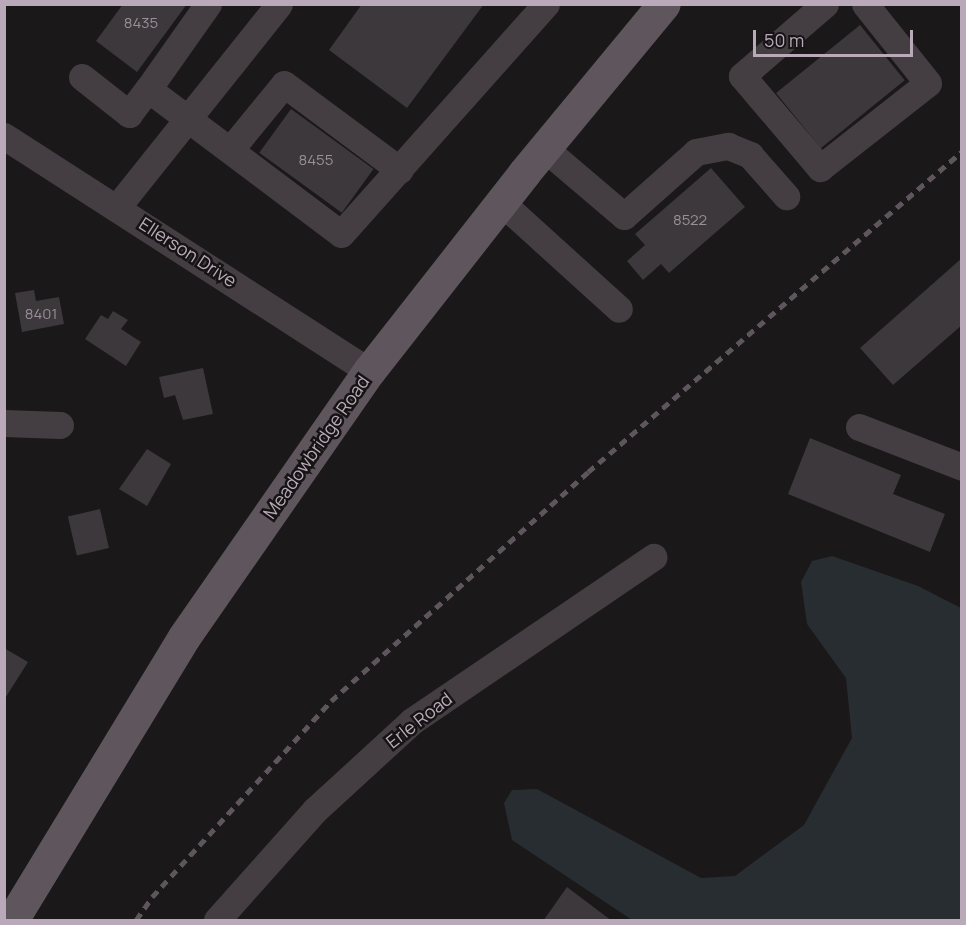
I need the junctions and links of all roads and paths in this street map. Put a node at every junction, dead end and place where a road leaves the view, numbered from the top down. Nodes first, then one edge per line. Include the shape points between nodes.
1 (208, 4) edge
2 (279, 4) edge
3 (546, 4) edge
4 (664, 4) edge
5 (825, 4) edge
6 (865, 4) edge
7 (82, 77) dead end
8 (148, 89) junction
9 (188, 119) junction
10 (4, 136) edge
11 (544, 148) junction
12 (230, 150) junction
13 (400, 170) junction
14 (786, 196) dead end
15 (501, 202) junction
16 (118, 206) junction
17 (619, 309) dead end
18 (369, 371) junction
19 (4, 423) edge
20 (60, 425) dead end
21 (859, 427) dead end
22 (962, 467) edge
23 (653, 557) dead end
24 (12, 921) edge
25 (217, 921) edge

1 - 8 street
2 - 9 street
3 - 13 street
4 - 11 main road, Meadowbridge Road
5 - 6 street via 742,76 820,168 928,83
7 - 8 street via 129,114
8 - 9 street
9 - 12 street
9 - 16 street
10 - 16 street, Ellerson Drive
11 - 14 street via 624,216 696,152 728,146 750,155
11 - 15 main road, Meadowbridge Road
12 - 13 street via 341,234
12 - 13 street via 284,84
15 - 17 street
15 - 18 main road, Meadowbridge Road
16 - 18 street, Ellerson Drive
18 - 24 main road, Meadowbridge Road via 184,637
19 - 20 street
21 - 22 street
23 - 25 street, Erle Road via 412,721 315,810

